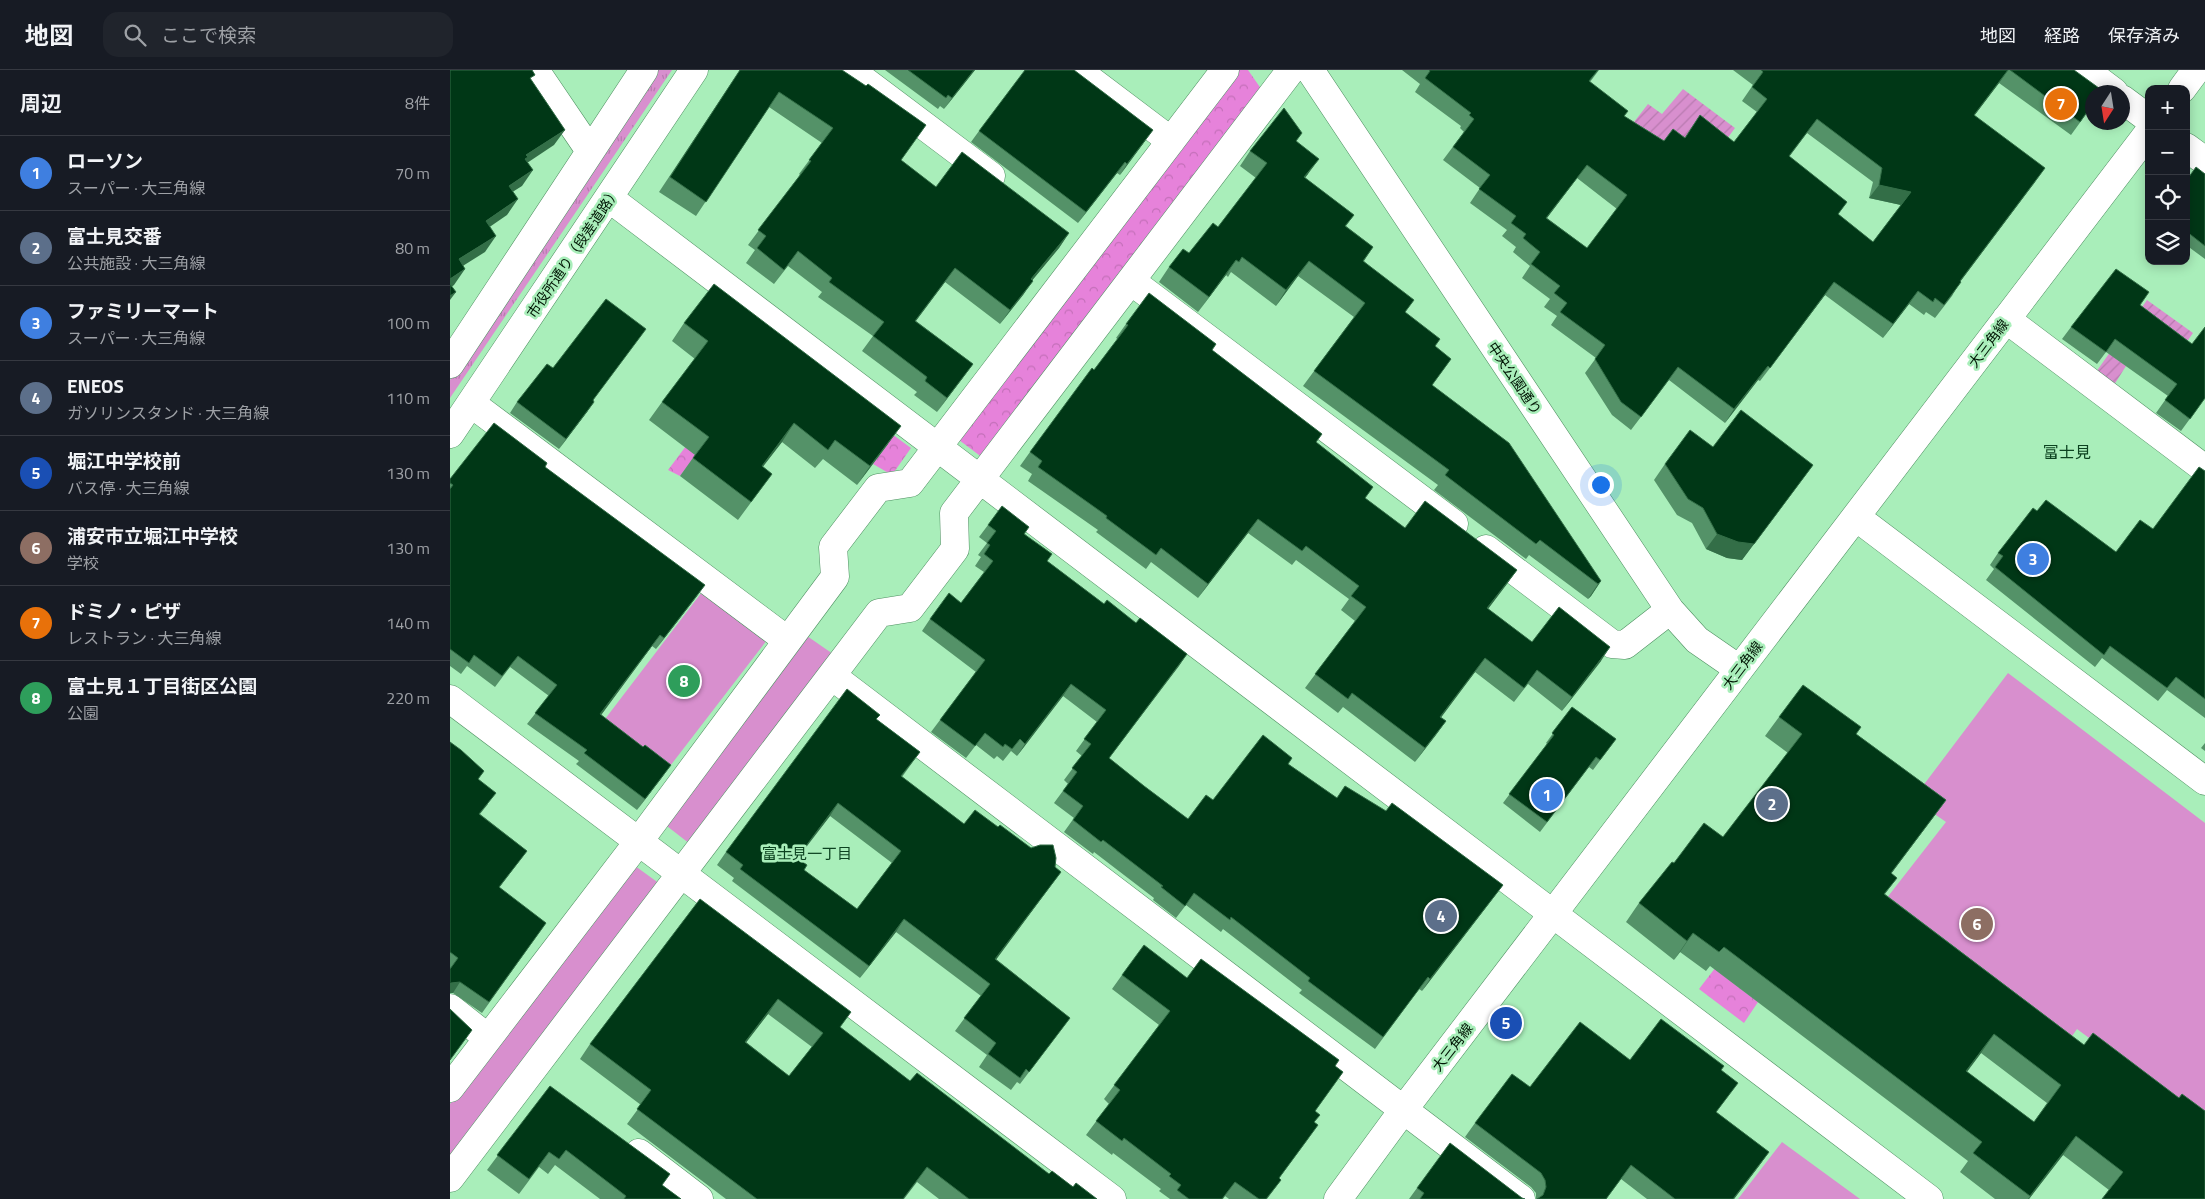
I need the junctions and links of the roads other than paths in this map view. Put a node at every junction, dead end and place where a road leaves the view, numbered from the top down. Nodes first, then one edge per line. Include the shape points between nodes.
1 (535, 70) edge
2 (644, 70) edge
3 (694, 70) edge
4 (850, 70) edge
5 (1077, 70) edge
6 (1225, 70) edge
7 (1291, 70) edge
8 (1310, 70) edge
9 (2085, 70) edge
10 (2196, 70) edge
11 (2105, 85) edge
12 (2185, 85) edge
13 (2130, 105) edge
14 (2145, 115) edge
15 (2145, 137) edge
16 (1171, 141) junction
17 (2190, 150) edge
18 (590, 152) junction
19 (2205, 161) edge
20 (1009, 190) edge
21 (609, 198) junction
22 (1132, 281) junction
23 (2006, 319) junction
24 (450, 364) edge
25 (472, 404) junction
26 (450, 434) edge
27 (937, 448) junction
28 (2205, 469) edge
29 (980, 480) junction
30 (1856, 517) junction
31 (1670, 610) junction
32 (787, 640) junction
33 (1739, 669) junction
34 (832, 676) junction
35 (450, 699) edge
36 (2205, 781) edge
37 (639, 841) junction
38 (682, 874) junction
39 (1553, 915) junction
40 (450, 1008) edge
41 (488, 1038) junction
42 (450, 1088) edge
43 (1404, 1110) junction
44 (616, 1136) edge
45 (450, 1178) edge
46 (699, 1199) edge
47 (1112, 1199) edge
48 (1338, 1199) edge
49 (1521, 1199) edge
50 (1929, 1199) edge

1 - 18 street
2 - 18 street
3 - 21 street, 市役所通り（段差道路）
4 - 20 street
5 - 16 street
6 - 16 street
7 - 22 street
8 - 31 street, 中央公園通り
9 - 11 street
10 - 12 street
13 - 14 street
15 - 23 street, 大三角線
16 - 27 street via 1080,244
17 - 19 street
18 - 24 street
21 - 25 street, 市役所通り（段差道路）
21 - 27 street
22 - 29 street
22 - 31 street via 1612,644 1626,645
23 - 28 street
23 - 30 street, 大三角線
25 - 26 street, 市役所通り（段差道路）
25 - 32 street
27 - 29 street
27 - 32 street via 910,483 878,488 832,547 835,577
29 - 34 street via 954,513 955,549 950,556 910,608 879,613
29 - 39 street
30 - 33 street, 大三角線
30 - 36 street
31 - 33 street, 中央公園通り via 1697,640
32 - 37 street
33 - 39 street, 大三角線
34 - 38 street
34 - 43 street
35 - 37 street
37 - 38 street
37 - 41 street
38 - 45 street via 539,1078
38 - 47 street
39 - 43 street, 大三角線
39 - 50 street
40 - 41 street
41 - 42 street
43 - 48 street, 大三角線
43 - 49 street
44 - 46 street

